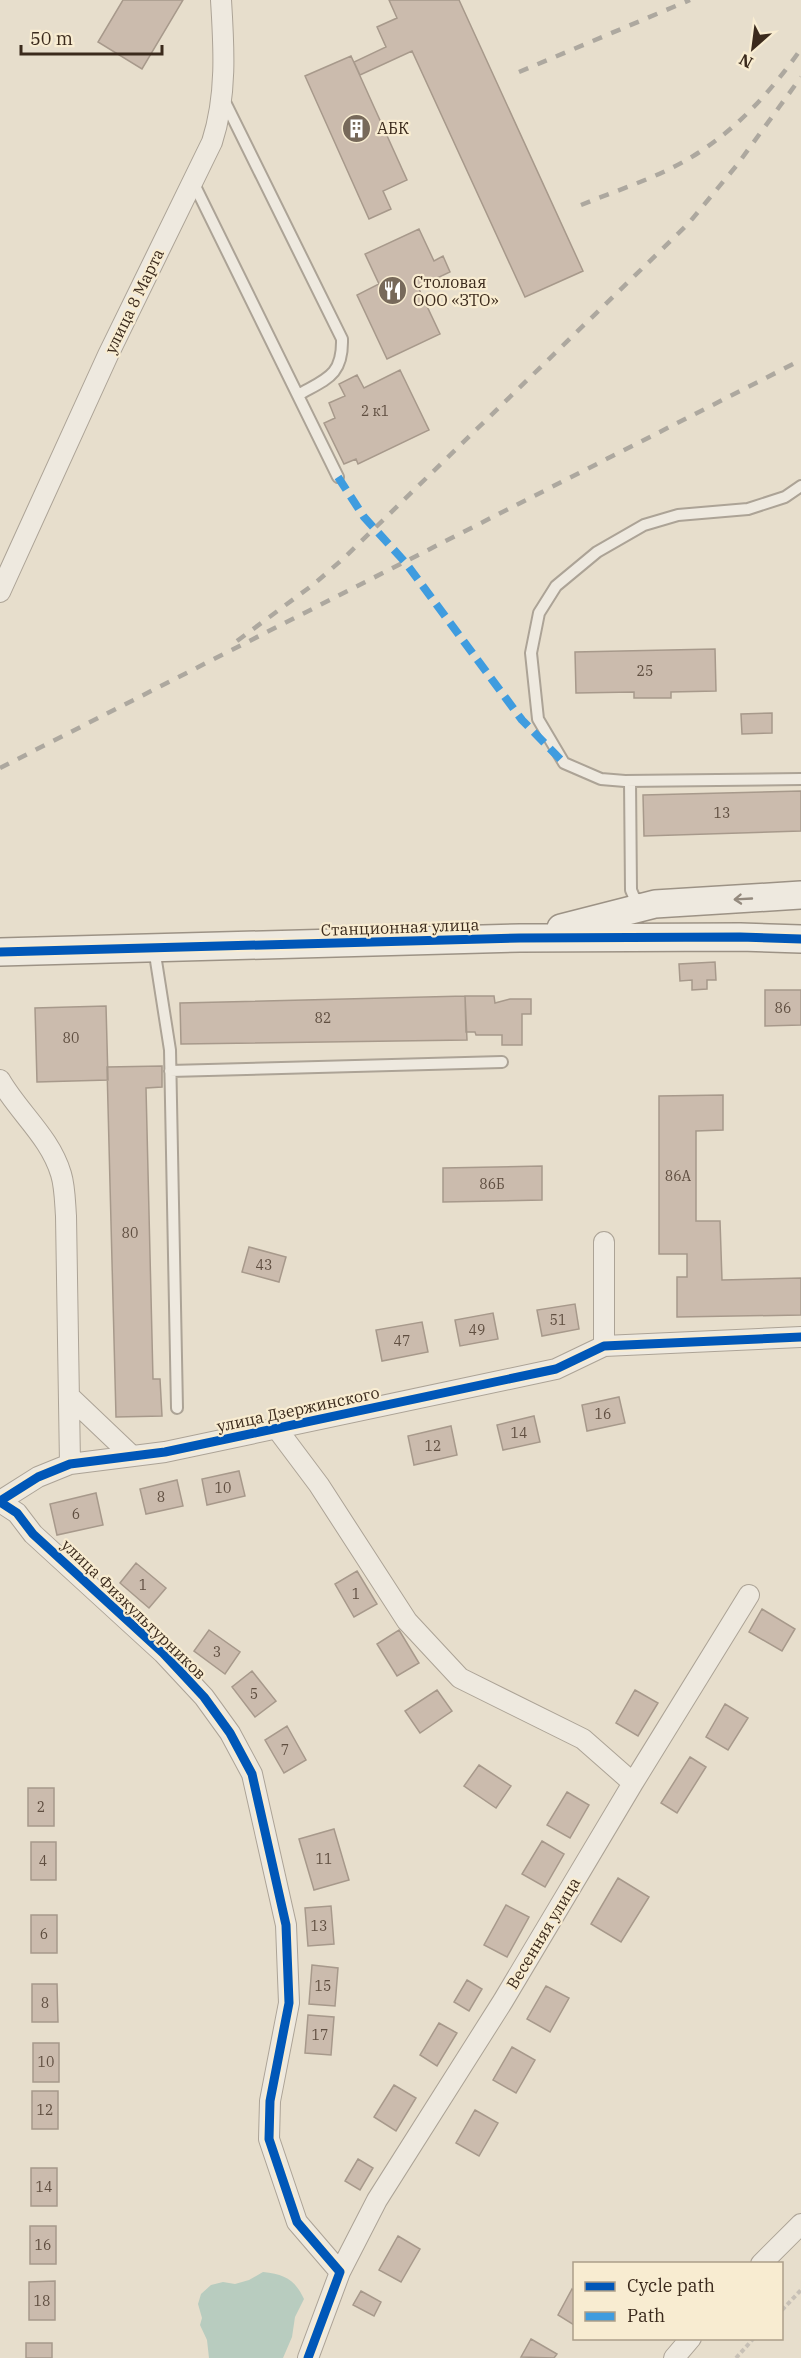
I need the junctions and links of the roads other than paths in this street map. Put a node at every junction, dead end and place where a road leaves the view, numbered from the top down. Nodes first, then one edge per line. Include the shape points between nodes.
1 (220, 0) edge
2 (223, 98) junction
3 (193, 181) junction
4 (298, 395) junction
5 (338, 477) dead end
6 (801, 486) edge
7 (0, 592) edge
8 (801, 779) edge
9 (630, 781) junction
10 (801, 895) edge
11 (655, 904) junction
12 (520, 938) junction
13 (801, 939) edge
14 (154, 948) junction
15 (0, 952) edge
16 (501, 1062) dead end
17 (170, 1071) junction
18 (0, 1080) edge
19 (604, 1242) dead end
20 (801, 1337) edge
21 (604, 1346) junction
22 (69, 1397) junction
23 (177, 1408) dead end
24 (277, 1430) junction
25 (132, 1456) junction
26 (70, 1464) junction
27 (6, 1505) edge
28 (749, 1595) dead end
29 (633, 1783) junction
30 (801, 2224) edge
31 (763, 2262) edge
32 (340, 2272) junction
33 (689, 2340) edge
34 (308, 2358) edge
35 (674, 2358) edge

1 - 2 street, улица 8 Марта
2 - 3 street, улица 8 Марта via 212,142
2 - 4 lane via 342,339 337,371
3 - 4 lane
3 - 7 street, улица 8 Марта
4 - 5 lane
6 - 9 lane via 785,497 748,509 678,515 644,525 597,552 556,586 539,613 531,653 538,719 564,764 601,779
8 - 9 lane
9 - 11 lane via 630,890 641,902
10 -> 11 street, Станционная улица
11 - 12 street, Станционная улица
12 - 13 street, Станционная улица
12 - 14 street, Станционная улица
14 - 15 street, Станционная улица
14 - 17 lane
16 - 17 lane
17 - 23 lane
18 - 22 street via 13,1103 51,1149 62,1176
19 - 21 street
20 - 21 street
21 - 24 street, улица Дзержинского via 556,1369
22 - 25 street
22 - 26 street
24 - 25 street, улица Дзержинского
24 - 29 street via 319,1485 407,1621 460,1678 583,1739
25 - 26 street, улица Дзержинского
26 - 27 street, улица Дзержинского via 24,1486
27 - 32 street, улица Физкультурников via 163,1653 204,1697 230,1733 252,1774 286,1925 289,2002 270,2101 268,2139 297,2222
28 - 29 street, Весенняя улица
29 - 32 street, Весенняя улица via 503,2001 377,2200
30 - 31 street
32 - 34 street
33 - 35 street

